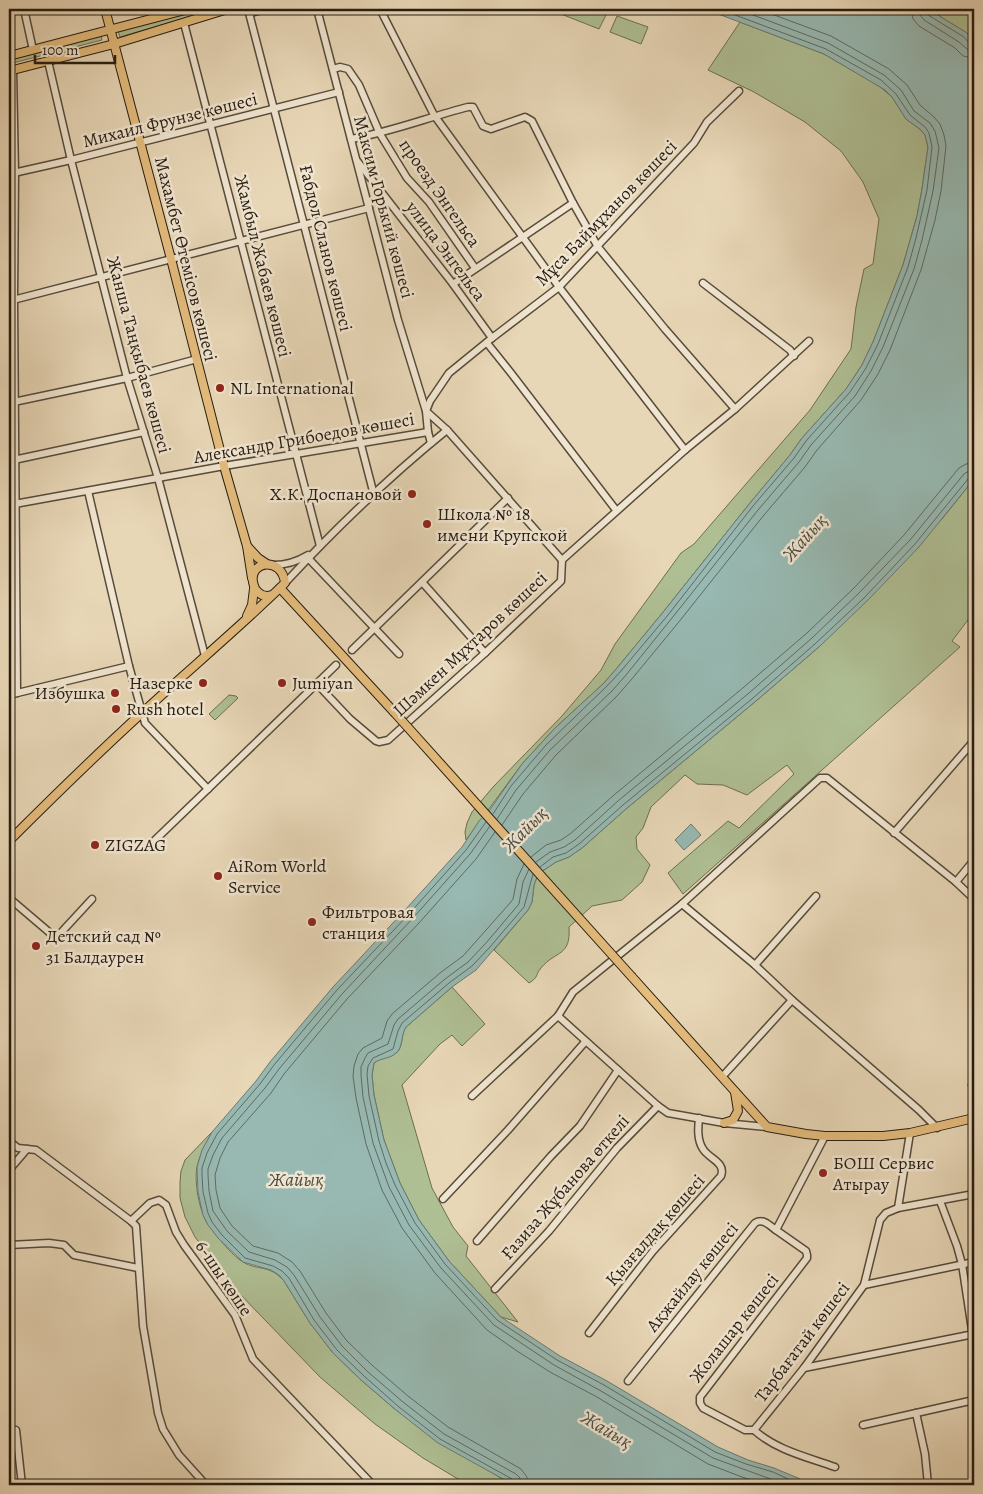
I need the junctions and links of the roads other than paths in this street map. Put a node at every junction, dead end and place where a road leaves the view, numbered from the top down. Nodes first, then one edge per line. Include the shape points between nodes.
1 (24, 9) edge
2 (105, 9) edge
3 (183, 9) edge
4 (228, 9) edge
5 (266, 9) edge
6 (317, 9) edge
7 (380, 9) edge
8 (249, 11) edge
9 (184, 23) junction
10 (111, 30) junction
11 (114, 44) junction
12 (33, 50) junction
13 (9, 56) edge
14 (48, 61) junction
15 (333, 69) junction
16 (11, 70) edge
17 (739, 91) dead end
18 (339, 92) junction
19 (274, 109) junction
20 (12, 115) edge
21 (434, 115) junction
22 (210, 125) junction
23 (380, 134) junction
24 (351, 139) junction
25 (141, 143) junction
26 (356, 159) junction
27 (71, 160) junction
28 (12, 174) edge
29 (573, 203) junction
30 (369, 208) junction
31 (305, 224) junction
32 (12, 235) edge
33 (522, 236) junction
34 (242, 240) junction
35 (598, 247) junction
36 (171, 259) junction
37 (475, 268) junction
38 (102, 277) junction
39 (704, 283) dead end
40 (453, 284) junction
41 (559, 287) junction
42 (12, 300) edge
43 (489, 341) junction
44 (809, 341) dead end
45 (12, 354) edge
46 (794, 356) junction
47 (196, 358) junction
48 (127, 378) junction
49 (12, 402) edge
50 (735, 409) junction
51 (426, 411) junction
52 (446, 430) junction
53 (144, 432) junction
54 (428, 432) junction
55 (360, 443) junction
56 (431, 443) junction
57 (685, 450) junction
58 (295, 454) junction
59 (12, 460) edge
60 (224, 466) junction
61 (158, 478) junction
62 (88, 491) junction
63 (374, 494) junction
64 (508, 498) junction
65 (16, 504) junction
66 (9, 505) edge
67 (616, 510) junction
68 (247, 546) junction
69 (318, 548) junction
70 (308, 558) junction
71 (562, 560) junction
72 (270, 564) junction
73 (252, 578) junction
74 (422, 582) junction
75 (283, 585) junction
76 (254, 588) junction
77 (272, 595) junction
78 (245, 620) junction
79 (375, 628) junction
80 (352, 650) dead end
81 (485, 653) junction
82 (399, 654) dead end
83 (205, 656) junction
84 (336, 665) dead end
85 (129, 666) junction
86 (316, 684) junction
87 (17, 693) junction
88 (9, 695) edge
89 (142, 713) junction
90 (972, 742) dead end
91 (208, 789) junction
92 (894, 833) junction
93 (9, 841) edge
94 (150, 847) dead end
95 (974, 860) edge
96 (956, 882) junction
97 (816, 896) dead end
98 (9, 898) edge
99 (92, 899) dead end
100 (974, 899) edge
101 (682, 904) junction
102 (754, 965) junction
103 (792, 1000) junction
104 (558, 1016) junction
105 (585, 1042) junction
106 (618, 1070) junction
107 (722, 1077) junction
108 (734, 1090) junction
109 (472, 1096) dead end
110 (658, 1106) junction
111 (699, 1118) junction
112 (974, 1118) edge
113 (724, 1122) junction
114 (767, 1127) junction
115 (937, 1128) junction
116 (910, 1133) junction
117 (825, 1136) junction
118 (9, 1141) edge
119 (27, 1149) junction
120 (9, 1170) edge
121 (974, 1194) edge
122 (443, 1199) dead end
123 (940, 1201) junction
124 (898, 1208) junction
125 (131, 1220) junction
126 (776, 1230) junction
127 (477, 1241) dead end
128 (9, 1244) edge
129 (974, 1262) edge
130 (962, 1264) junction
131 (138, 1268) junction
132 (864, 1285) junction
133 (495, 1289) dead end
134 (588, 1333) dead end
135 (973, 1334) edge
136 (974, 1343) edge
137 (804, 1368) junction
138 (628, 1382) dead end
139 (974, 1400) edge
140 (916, 1413) junction
141 (863, 1425) dead end
142 (9, 1428) edge
143 (754, 1430) junction
144 (835, 1467) dead end
145 (22, 1485) edge
146 (206, 1485) edge
147 (373, 1485) edge
148 (928, 1485) edge

1 - 12 street
2 - 10 main road, Махамбет Өтемісов көшесі
3 - 10 main road
4 - 9 main road
5 - 8 street
6 - 15 street, Максим Горький көшесі
7 - 21 street
8 - 19 street, Ғабдол Сланов көшесі
9 - 11 main road
9 - 22 street, Жамбыл Жабаев көшесі
10 - 11 main road, Махамбет Өтемісов көшесі
10 - 12 main road
11 - 14 main road
11 - 25 main road, Махамбет Өтемісов көшесі
12 - 13 main road
14 - 16 main road
14 - 27 street, Жанша Таңқыбаев көшесі
15 - 18 street, Максим Горький көшесі
15 - 23 street, проезд Энгельса via 348,69 359,85
16 - 20 street
17 - 35 street, Мұса Баймұханов көшесі via 707,122 694,143
18 - 19 street, Михаил Фрунзе көшесі
18 - 24 street, Максим Горький көшесі
19 - 22 street, Михаил Фрунзе көшесі
19 - 31 street, Ғабдол Сланов көшесі
20 - 28 street
21 - 23 street
21 - 29 street via 468,106 473,108 483,126 491,129 526,117 532,121
21 - 33 street
22 - 25 street, Михаил Фрунзе көшесі
22 - 34 street, Жамбыл Жабаев көшесі
23 - 24 street
23 - 37 street, проезд Энгельса via 407,178 429,202
24 - 26 street, Максим Горький көшесі
25 - 27 street, Михаил Фрунзе көшесі
25 - 36 main road, Махамбет Өтемісов көшесі
26 - 30 street, Максим Горький көшесі
26 - 40 street, улица Энгельса
27 - 28 street, Михаил Фрунзе көшесі
27 - 38 street, Жанша Таңқыбаев көшесі
28 - 32 street
29 - 33 street
29 - 35 street
30 - 31 street
30 - 51 street, Максим Горький көшесі
31 - 34 street
31 - 55 street, Ғабдол Сланов көшесі
32 - 42 street
33 - 37 street
33 - 41 street
34 - 36 street
34 - 58 street, Жамбыл Жабаев көшесі
35 - 41 street, Мұса Баймұханов көшесі
35 - 50 street
36 - 38 street
36 - 47 main road, Махамбет Өтемісов көшесі
37 - 40 street
38 - 42 street
38 - 48 street, Жанша Таңқыбаев көшесі
39 - 46 street
40 - 43 street, улица Энгельса
41 - 43 street, Мұса Баймұханов көшесі
41 - 57 street
42 - 45 street
43 - 51 street, Мұса Баймұханов көшесі via 450,374
43 - 67 street, улица Энгельса
44 - 46 street, Шәмкен Мұхтаров көшесі
45 - 49 street
46 - 50 street, Шәмкен Мұхтаров көшесі
47 - 48 street
47 - 60 main road, Махамбет Өтемісов көшесі
48 - 49 street
48 - 53 street, Жанша Таңқыбаев көшесі
49 - 59 street
50 - 57 street, Шәмкен Мұхтаров көшесі
51 - 52 street, Максим Горький көшесі
51 - 54 street, Максим Горький көшесі
52 - 56 street
52 - 64 street, Максим Горький көшесі
53 - 59 street
53 - 61 street, Жанша Таңқыбаев көшесі
54 - 55 street, Александр Грибоедов көшесі
54 - 56 street, Максим Горький көшесі
55 - 58 street, Александр Грибоедов көшесі
55 - 63 street, Ғабдол Сланов көшесі
56 - 63 street
57 - 67 street, Шәмкен Мұхтаров көшесі
58 - 60 street, Александр Грибоедов көшесі
58 - 69 street, Жамбыл Жабаев көшесі
59 - 65 street
60 - 61 street, Александр Грибоедов көшесі
60 - 68 main road, Махамбет Өтемісов көшесі
61 - 62 street, Александр Грибоедов көшесі
61 - 83 street, Жанша Таңқыбаев көшесі
62 - 65 street, Александр Грибоедов көшесі
62 - 85 street
63 - 69 street
64 - 71 street, Максим Горький көшесі
64 - 74 street
65 - 66 street, Александр Грибоедов көшесі
65 - 87 street
67 - 71 street, Шәмкен Мұхтаров көшесі
68 - 72 main road via 258,558
68 - 73 main road, Махамбет Өтемісов көшесі
69 - 70 street
69 - 72 street via 292,562
70 - 75 street
70 - 79 street
71 - 81 street, Шәмкен Мұхтаров көшесі via 561,580
72 - 73 main road via 258,567
72 - 75 main road via 283,572
73 - 76 main road, Махамбет Өтемісов көшесі
74 - 79 street
74 - 81 street
75 - 77 main road
75 - 107 main road, bridge
76 - 77 main road via 265,596
76 - 78 main road via 252,605
77 - 78 main road
78 - 83 main road
79 - 80 street
79 - 82 street
81 - 86 street, Шәмкен Мұхтаров көшесі via 384,742 376,741 350,719
83 - 89 main road
84 - 86 street
85 - 87 street
85 - 89 street
86 - 91 street
87 - 88 street
89 - 91 street via 145,723
89 - 93 main road
90 - 92 street
91 - 94 street
92 - 96 street
92 - 101 street via 827,778 820,778
95 - 96 street
96 - 100 street
97 - 102 street
98 - 99 street via 56,938
101 - 102 street
101 - 104 street via 573,992
102 - 103 street
103 - 107 street
103 - 115 street
104 - 105 street
104 - 109 street
105 - 106 street
105 - 122 street
106 - 110 street
106 - 127 street, Ғазиза Жұбанова өткелі via 580,1126
107 - 108 main road
108 - 113 main road via 738,1111 733,1120
108 - 114 main road
110 - 111 street via 668,1113
110 - 133 street, Ғазиза Жұбанова өткелі via 617,1148 549,1231
111 - 113 street
111 - 134 street, Қызғалдақ көшесі via 698,1136 703,1149 721,1166 721,1176 653,1251
112 - 115 main road
113 - 114 street
114 - 117 main road
115 - 116 main road
116 - 117 main road
116 - 124 street
117 - 126 street
118 - 119 street via 18,1148
119 - 120 street
119 - 125 street via 36,1150
121 - 123 street
123 - 124 street
123 - 130 street
124 - 132 street, Тарбағатай көшесi via 880,1220
125 - 131 street via 136,1226
125 - 147 street, 6-шы көше via 150,1203 159,1200 166,1205 184,1245 235,1315 253,1359
126 - 138 street, Ақжайлау көшесі via 763,1221 755,1223
126 - 143 street, Жолашар көшесi via 806,1251 807,1258 700,1398 703,1408 745,1430
128 - 131 street via 64,1245 74,1254
129 - 130 street
130 - 132 street
130 - 135 street
131 - 146 street via 143,1326 163,1429 179,1455
132 - 137 street, Тарбағатай көшесi
135 - 136 street
135 - 137 street
137 - 143 street, Тарбағатай көшесi
139 - 140 street
140 - 141 street
140 - 148 street via 926,1454
142 - 145 street via 16,1430
143 - 144 street via 762,1438 785,1449

